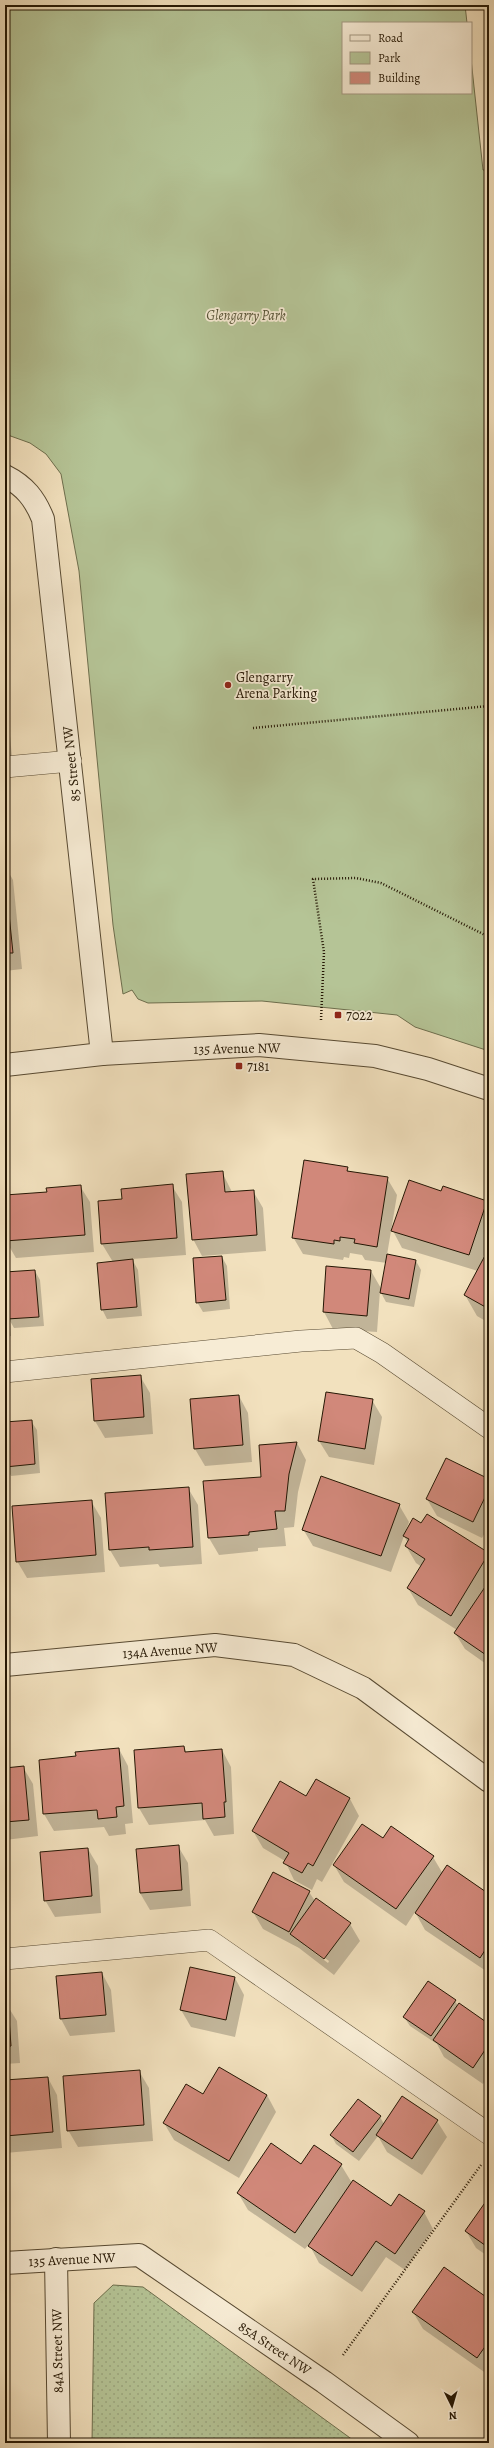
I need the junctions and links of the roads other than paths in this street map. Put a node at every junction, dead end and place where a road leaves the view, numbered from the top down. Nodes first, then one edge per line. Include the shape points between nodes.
1 (12, 479) edge
2 (71, 761) junction
3 (5, 767) edge
4 (102, 1054) junction
5 (5, 1064) edge
6 (489, 1089) edge
7 (5, 1372) edge
8 (489, 1428) edge
9 (5, 1665) edge
10 (488, 1779) edge
11 (5, 1959) edge
12 (489, 2134) edge
13 (139, 2255) joint
14 (56, 2258) junction
15 (5, 2263) edge
16 (59, 2443) edge
17 (408, 2443) edge

1 - 2 street, 85 Street NW via 36,500 43,519
2 - 3 lane
2 - 4 street, 85 Street NW
4 - 5 street, 135 Avenue NW
4 - 6 street, 135 Avenue NW via 259,1045 318,1049 375,1056 428,1069
7 - 8 lane via 301,1340 356,1338 382,1353
9 - 10 street, 134A Avenue NW via 215,1645 294,1655 363,1688
11 - 12 lane via 209,1940
13 - 14 street, 135 Avenue NW
13 - 17 street, 85A Street NW
14 - 15 street, 135 Avenue NW
14 - 16 street, 84A Street NW

